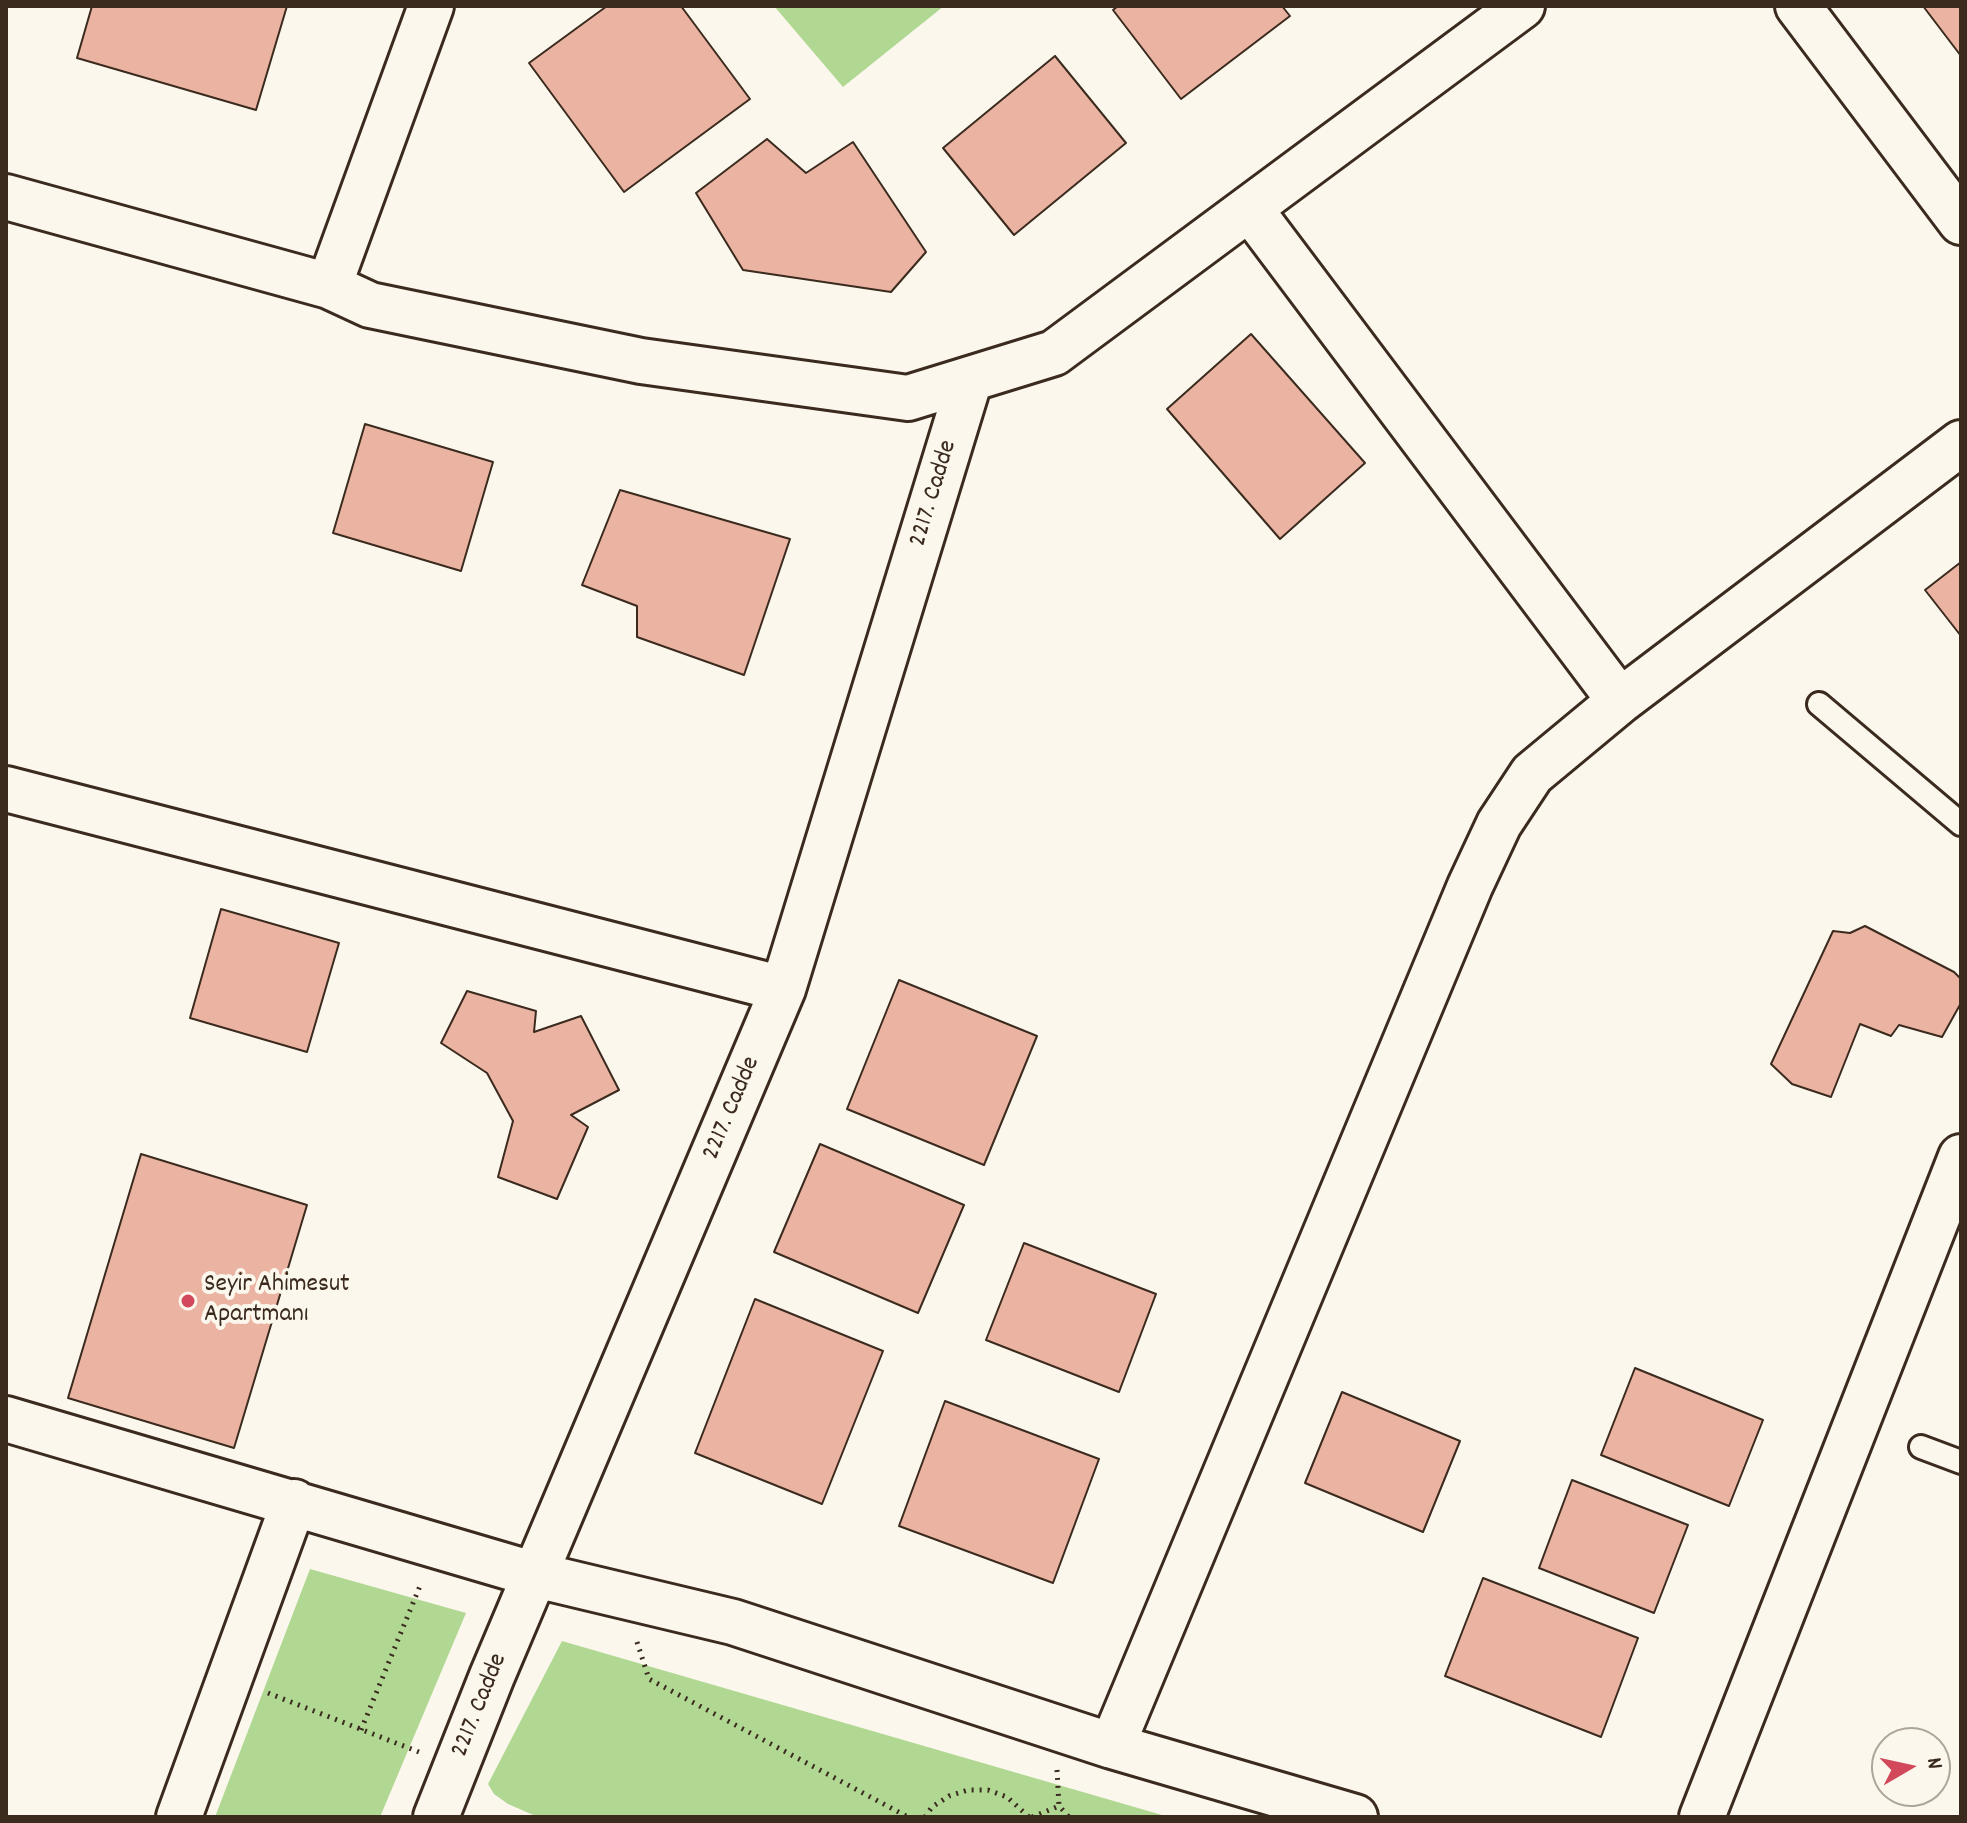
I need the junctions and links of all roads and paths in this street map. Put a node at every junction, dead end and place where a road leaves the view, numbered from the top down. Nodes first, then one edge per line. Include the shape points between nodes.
1 (431, 6) edge
2 (1522, 6) edge
3 (1798, 6) edge
4 (6, 197) edge
5 (1250, 209) junction
6 (1961, 222) edge
7 (329, 286) junction
8 (970, 379) junction
9 (1961, 443) edge
10 (1620, 701) junction
11 (1819, 704) dead end
12 (6, 789) edge
13 (1961, 824) edge
14 (783, 989) junction
15 (1961, 1157) edge
16 (6, 1419) edge
17 (1921, 1447) dead end
18 (1961, 1462) edge
19 (294, 1502) junction
20 (437, 1545) junction
21 (536, 1575) junction
22 (622, 1595) junction
23 (230, 1678) junction
24 (361, 1730) junction
25 (1112, 1746) junction
26 (450, 1802) edge
27 (1059, 1806) dead end
28 (179, 1817) edge
29 (908, 1817) edge
30 (925, 1817) edge
31 (1030, 1817) edge
32 (1355, 1817) edge
33 (1702, 1817) edge

1 - 7 street
2 - 5 street
3 - 6 street
4 - 7 street
5 - 8 street via 1054,353
5 - 10 street
7 - 8 street via 370,305 641,361 908,398
8 - 14 street, 2217. Cadde
9 - 10 street
10 - 25 street via 1532,774 1499,824
11 - 13 lane
12 - 14 street
14 - 21 street, 2217. Cadde
15 - 33 street
16 - 19 street
17 - 18 lane
19 - 20 street
19 - 23 street
20 - 21 street
20 - 24 path
21 - 22 street
21 - 26 street, 2217. Cadde
22 - 25 street via 733,1622
22 - 29 path via 649,1679
23 - 24 path
23 - 28 street
24 - 26 path
25 - 32 street
27 - 31 path
30 - 31 path via 949,1796 988,1790 1007,1797

